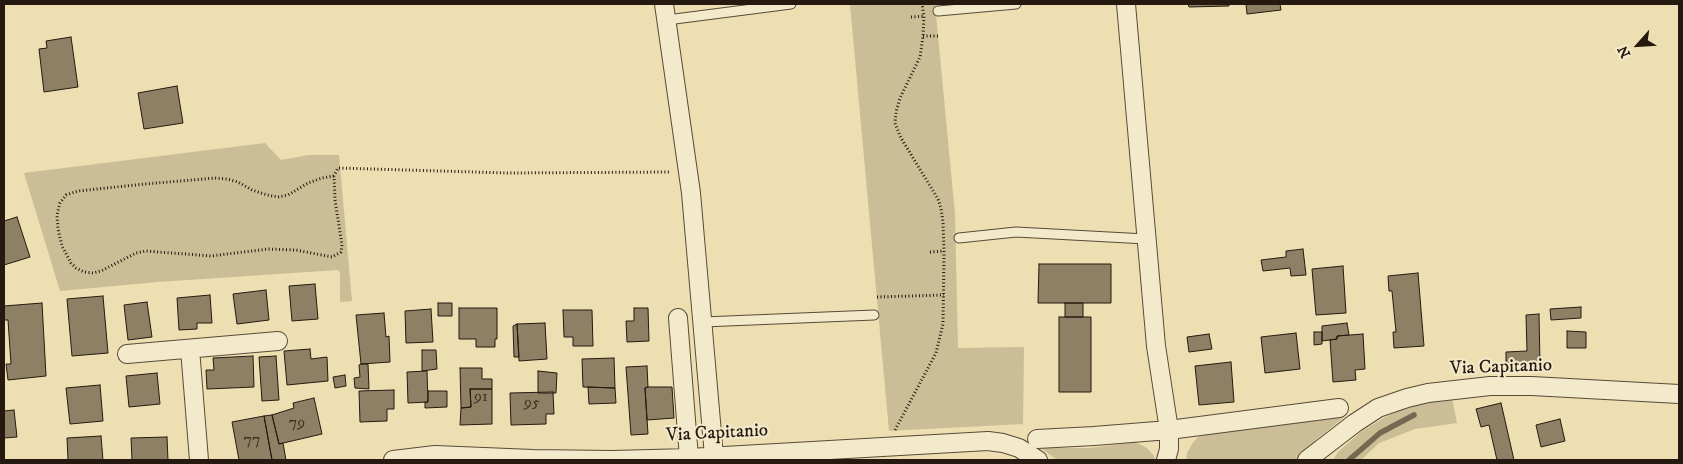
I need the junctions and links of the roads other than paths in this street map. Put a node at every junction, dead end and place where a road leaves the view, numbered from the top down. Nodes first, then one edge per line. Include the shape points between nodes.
1 (791, 4) edge
2 (1016, 4) edge
3 (1126, 4) edge
4 (938, 11) dead end
5 (666, 12) edge
6 (959, 238) dead end
7 (1146, 239) junction
8 (874, 315) dead end
9 (678, 318) dead end
10 (703, 322) junction
11 (278, 342) dead end
12 (190, 349) junction
13 (127, 354) dead end
14 (1679, 394) edge
15 (1339, 408) dead end
16 (1169, 430) junction
17 (1336, 438) junction
18 (1036, 439) dead end
19 (714, 456) junction
20 (1169, 456) edge
21 (689, 458) junction
22 (199, 460) edge
23 (393, 460) edge
24 (1038, 460) edge
25 (1306, 460) edge
26 (1323, 460) edge

1 - 5 lane
2 - 4 lane
3 - 7 street
5 - 10 street via 690,185
6 - 7 lane via 1016,232
7 - 16 street via 1156,346
8 - 10 lane
9 - 21 street
10 - 19 street
11 - 12 street
12 - 13 street
12 - 22 street
14 - 17 street, Via Capitanio via 1532,386 1490,386 1428,393 1378,408
15 - 16 street
16 - 18 street
16 - 20 street
17 - 25 street, Via Capitanio
17 - 26 street, Via Capitanio
19 - 21 street, Via Capitanio
19 - 24 street, Via Capitanio via 988,441 1019,448
21 - 23 street, Via Capitanio via 612,460 435,455

